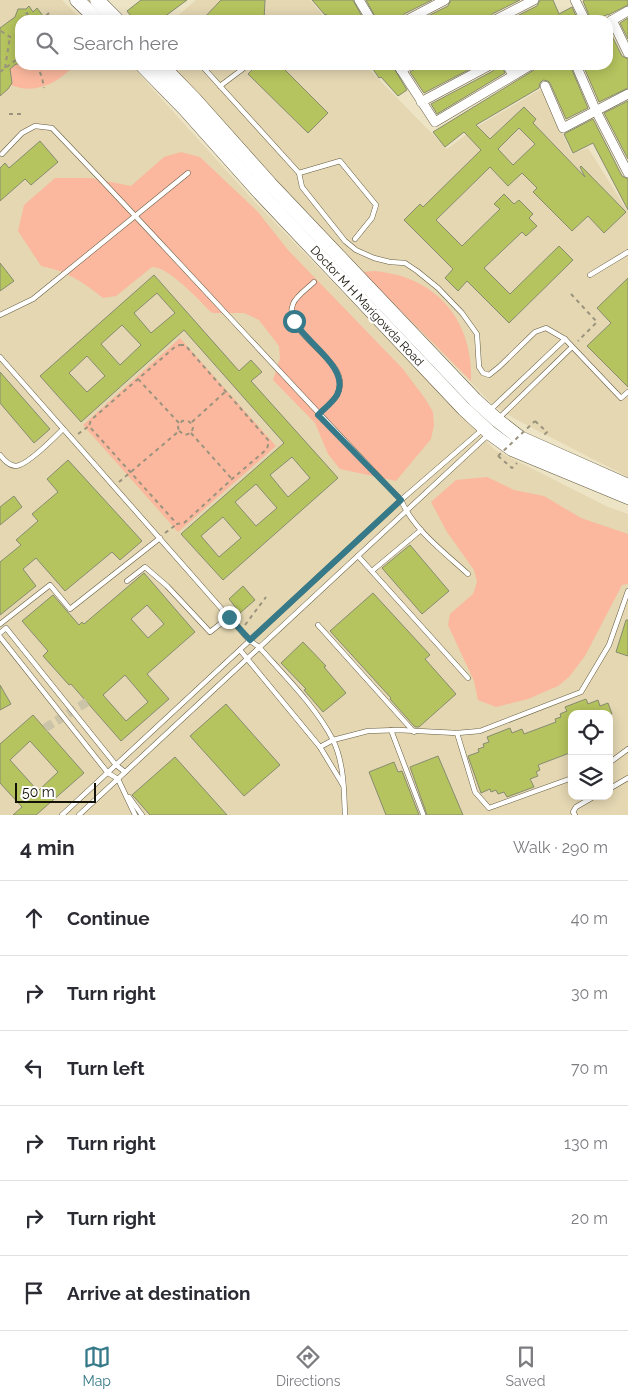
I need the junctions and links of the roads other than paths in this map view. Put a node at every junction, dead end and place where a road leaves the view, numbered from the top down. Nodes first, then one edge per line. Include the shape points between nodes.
1 (77, 0) edge
2 (97, 0) edge
3 (359, 0) edge
4 (445, 0) edge
5 (534, 0) edge
6 (574, 0) edge
7 (427, 4) edge
8 (628, 11) edge
9 (93, 15) edge
10 (112, 15) edge
11 (368, 15) edge
12 (413, 15) edge
13 (505, 15) edge
14 (582, 15) edge
15 (613, 19) edge
16 (613, 26) edge
17 (628, 53) edge
18 (147, 70) edge
19 (166, 70) edge
20 (206, 70) edge
21 (241, 70) edge
22 (400, 70) edge
23 (481, 70) edge
24 (510, 70) edge
25 (522, 70) edge
26 (578, 70) edge
27 (513, 75) junction
28 (220, 86) junction
29 (545, 86) dead end
30 (628, 94) edge
31 (422, 102) junction
32 (596, 111) junction
33 (2, 154) dead end
34 (188, 173) dead end
35 (299, 173) junction
36 (628, 173) edge
37 (136, 216) junction
38 (355, 239) dead end
39 (628, 252) edge
40 (590, 275) dead end
41 (314, 282) dead end
42 (0, 316) edge
43 (565, 339) junction
44 (572, 347) junction
45 (0, 357) edge
46 (628, 392) edge
47 (318, 415) junction
48 (490, 423) junction
49 (63, 429) junction
50 (0, 455) edge
51 (628, 486) edge
52 (628, 497) edge
53 (401, 500) junction
54 (406, 512) junction
55 (421, 530) junction
56 (160, 538) junction
57 (358, 556) junction
58 (372, 571) junction
59 (468, 574) dead end
60 (127, 581) dead end
61 (628, 591) edge
62 (229, 617) junction
63 (0, 624) edge
64 (318, 625) dead end
65 (0, 633) edge
66 (0, 637) edge
67 (250, 640) junction
68 (259, 647) junction
69 (240, 650) junction
70 (247, 658) junction
71 (468, 678) dead end
72 (391, 730) junction
73 (414, 732) junction
74 (457, 733) junction
75 (333, 740) junction
76 (320, 747) junction
77 (628, 749) edge
78 (613, 760) edge
79 (116, 765) junction
80 (125, 772) junction
81 (108, 773) junction
82 (628, 778) edge
83 (568, 779) edge
84 (118, 781) junction
85 (343, 786) junction
86 (613, 787) edge
87 (589, 800) edge
88 (424, 814) edge
89 (62, 815) edge
90 (79, 815) edge
91 (135, 815) edge
92 (142, 815) edge
93 (345, 815) edge
94 (575, 815) edge

1 - 9 main road
2 - 10 main road
3 - 11 street
4 - 7 street
5 - 13 street
6 - 14 street
7 - 12 street
8 - 15 street
16 - 17 street
18 - 48 main road, Doctor M H Marigowda Road via 464,409
19 - 48 main road, Doctor M H Marigowda Road
20 - 28 lane
21 - 28 lane
22 - 31 street
23 - 31 street
24 - 27 street
25 - 27 street
26 - 32 street
27 - 31 street via 435,122
28 - 35 lane
29 - 32 street via 563,128
30 - 32 street
32 - 36 street
33 - 37 lane via 22,133 35,126 52,128
34 - 37 lane
35 - 38 lane via 340,161 376,205 372,218
35 - 43 lane via 302,187 345,241 378,260 405,263 438,288 462,313 477,334 479,367 483,373 488,375 499,367 534,332 546,328
37 - 42 lane via 33,299
37 - 47 lane
39 - 40 lane
41 - 47 lane via 293,302 292,312 296,326 335,368 339,378 336,397
43 - 44 lane
43 - 48 lane
44 - 46 lane via 621,398
44 - 48 lane
45 - 49 lane
47 - 53 lane
48 - 51 main road, Doctor M H Marigowda Road
48 - 52 main road, Doctor M H Marigowda Road via 512,448
48 - 53 lane
48 - 54 lane
49 - 50 lane via 24,464 10,465
49 - 56 lane
53 - 54 lane
53 - 67 lane
54 - 55 lane
54 - 57 lane
55 - 58 lane
55 - 59 lane
56 - 62 lane
56 - 63 lane via 70,609 50,585
57 - 58 lane
57 - 68 lane
58 - 71 lane
60 - 62 lane via 145,567 210,632
61 - 74 lane via 609,645 581,692 480,731
62 - 67 lane
64 - 73 lane
65 - 79 lane via 6,628
66 - 81 lane
67 - 68 lane
67 - 69 lane
68 - 70 lane
68 - 75 lane via 316,713
69 - 70 lane
69 - 79 lane
70 - 76 lane
70 - 80 lane
72 - 73 lane
72 - 75 lane via 368,731
72 - 88 lane
73 - 74 lane
74 - 83 lane via 475,792 489,808
75 - 76 lane
75 - 85 lane via 342,768
76 - 85 lane
77 - 78 lane
79 - 80 lane
79 - 81 lane
80 - 84 lane
81 - 84 lane
81 - 89 lane
82 - 86 lane
84 - 90 lane
84 - 91 lane
84 - 92 lane
85 - 93 lane
87 - 94 lane via 576,807

